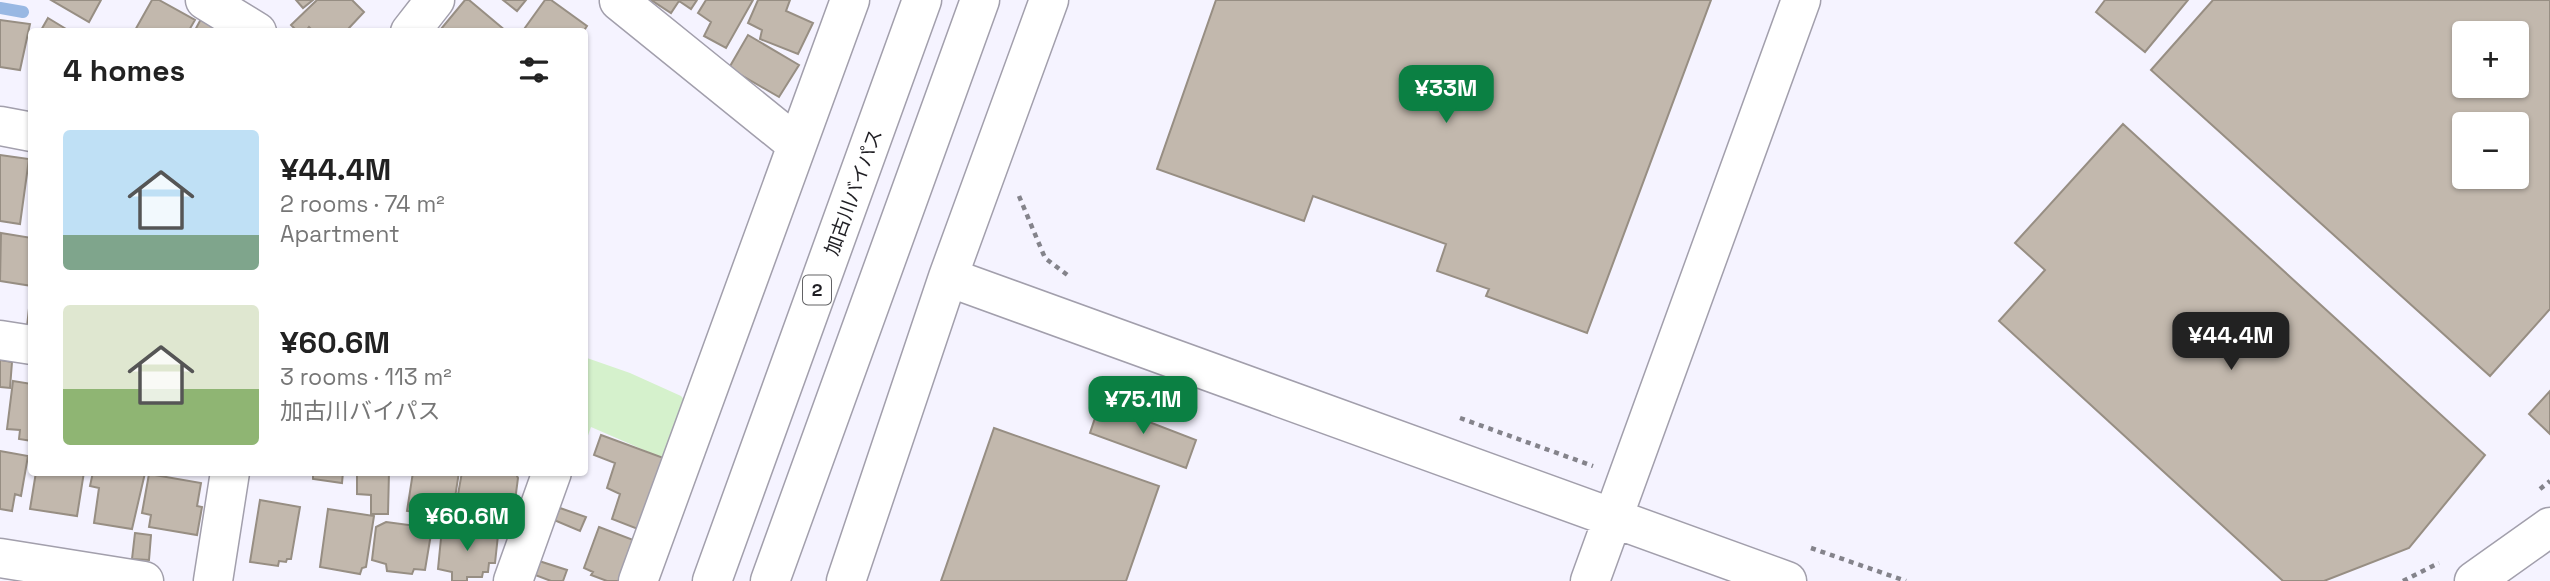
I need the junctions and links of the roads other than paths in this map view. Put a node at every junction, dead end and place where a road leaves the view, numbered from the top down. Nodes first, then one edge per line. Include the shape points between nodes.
1 (205, 0) edge
2 (435, 0) edge
3 (850, 0) edge
4 (922, 0) edge
5 (980, 0) edge
6 (1049, 0) edge
7 (1801, 0) edge
8 (620, 1) edge
9 (250, 28) edge
10 (413, 28) edge
11 (0, 126) edge
12 (28, 131) edge
13 (797, 145) junction
14 (948, 277) junction
15 (0, 340) edge
16 (28, 344) edge
17 (229, 476) edge
18 (551, 476) edge
19 (1613, 517) junction
20 (2550, 527) edge
21 (0, 558) edge
22 (2487, 577) edge
23 (144, 581) edge
24 (213, 581) edge
25 (513, 581) edge
26 (638, 581) edge
27 (712, 581) edge
28 (770, 581) edge
29 (846, 581) edge
30 (1590, 581) edge
31 (1787, 581) edge

1 - 9 main road
2 - 10 main road
3 - 13 main road
4 - 27 main road, 加古川バイパス / 2
5 - 28 main road
6 - 14 main road
7 - 19 main road
8 - 13 main road
11 - 12 main road
13 - 26 main road
14 - 19 main road
14 - 29 main road
15 - 16 main road
17 - 24 main road
18 - 25 main road
19 - 30 main road
19 - 31 main road
20 - 22 main road
21 - 23 main road

